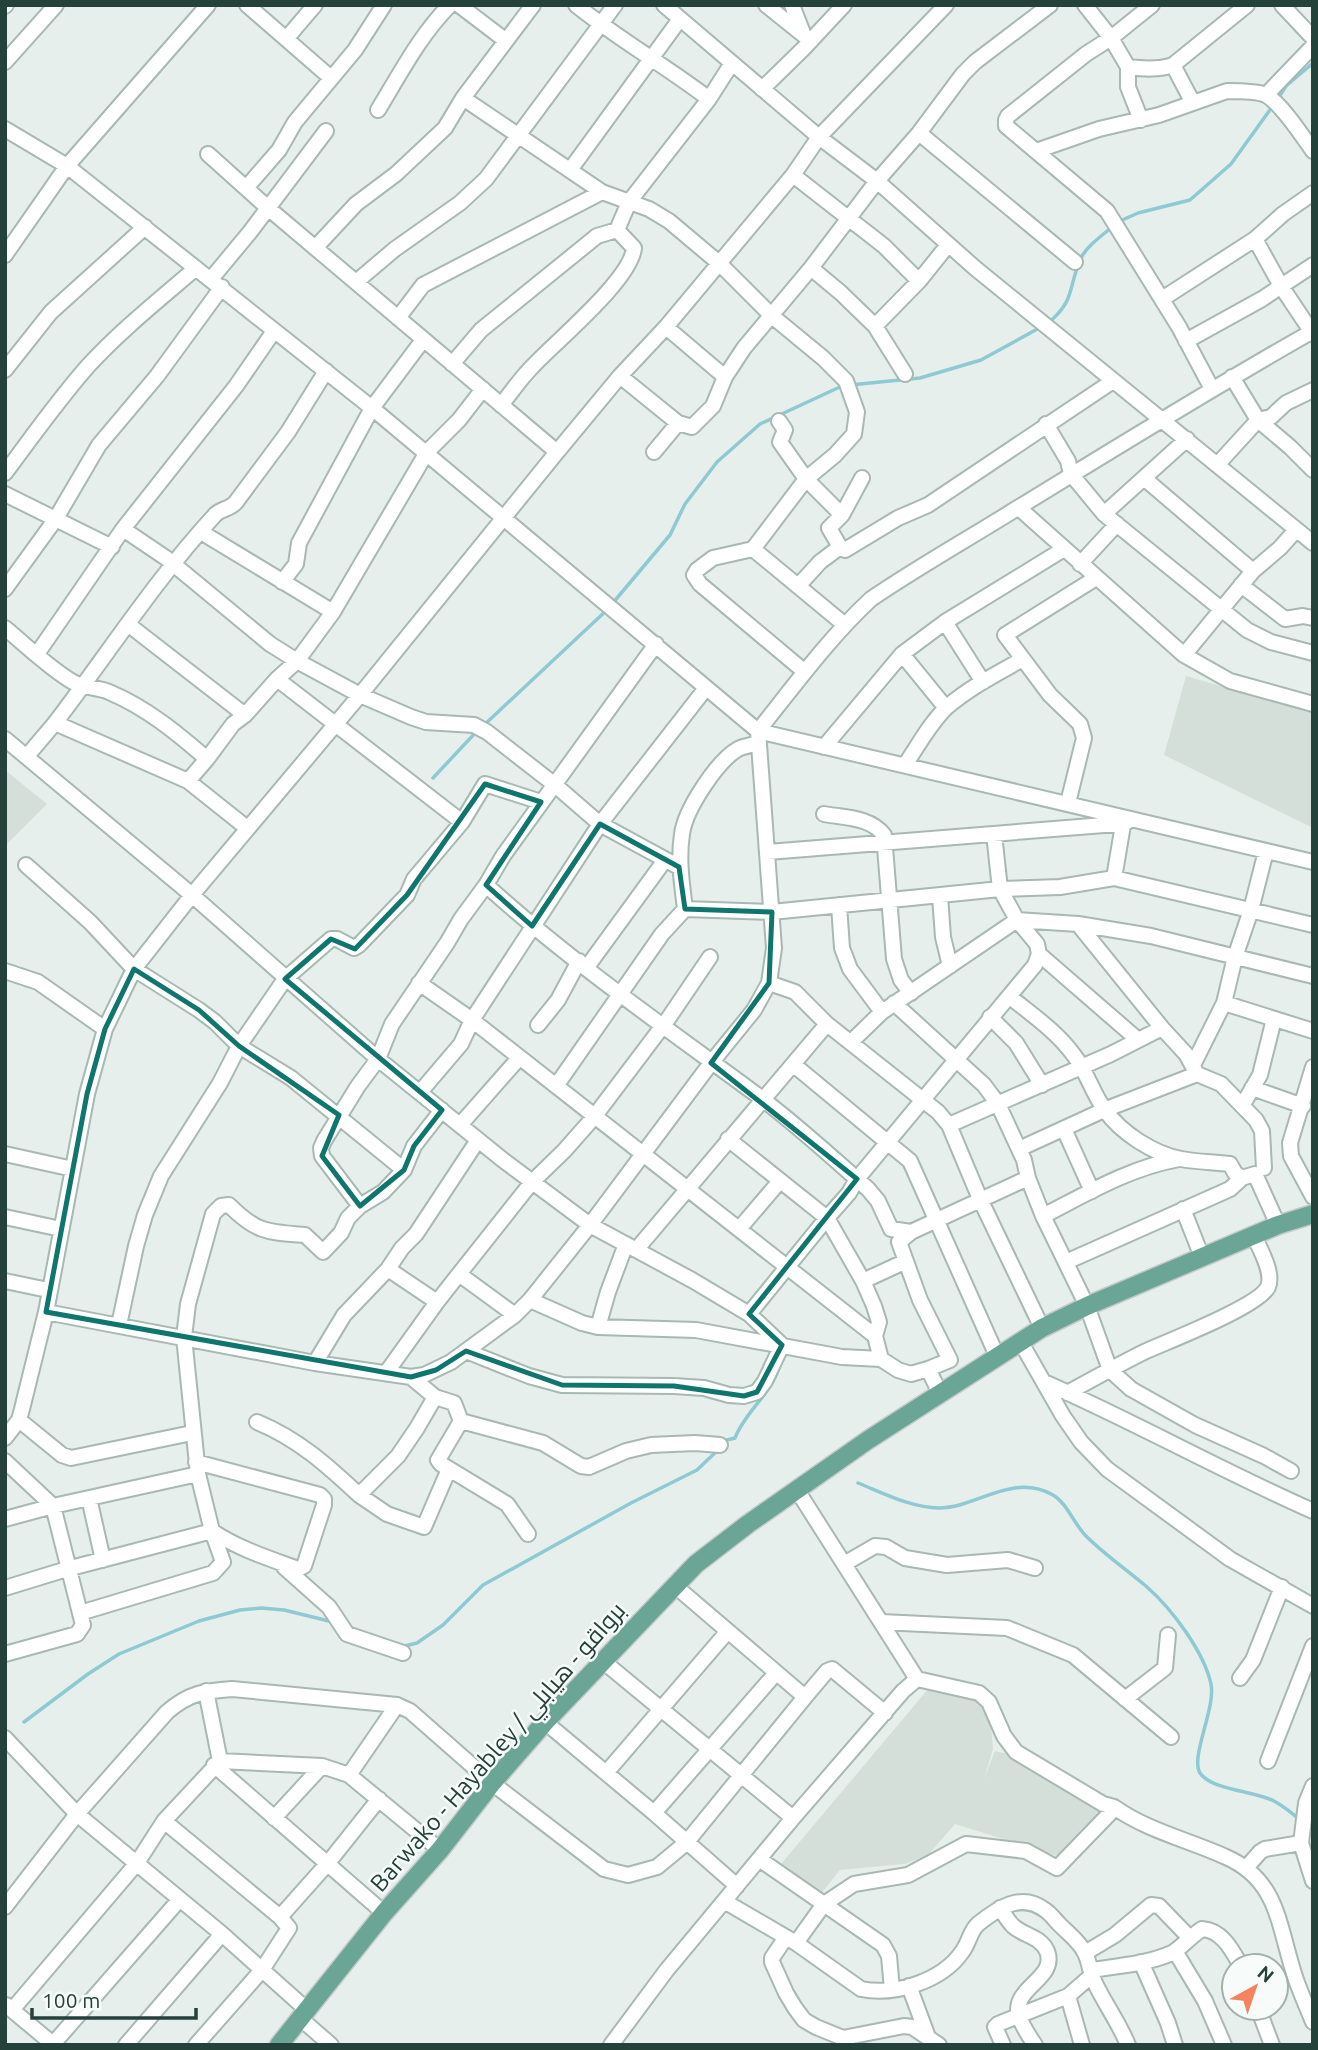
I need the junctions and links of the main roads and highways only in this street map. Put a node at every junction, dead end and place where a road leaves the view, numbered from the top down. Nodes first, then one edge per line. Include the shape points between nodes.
1 (1313, 1214) edge
2 (279, 2045) edge

1 - 2 main road, Barwako - Hayabley / برواقو - هيابلي via 1042,1328 868,1440 695,1564 492,1783

